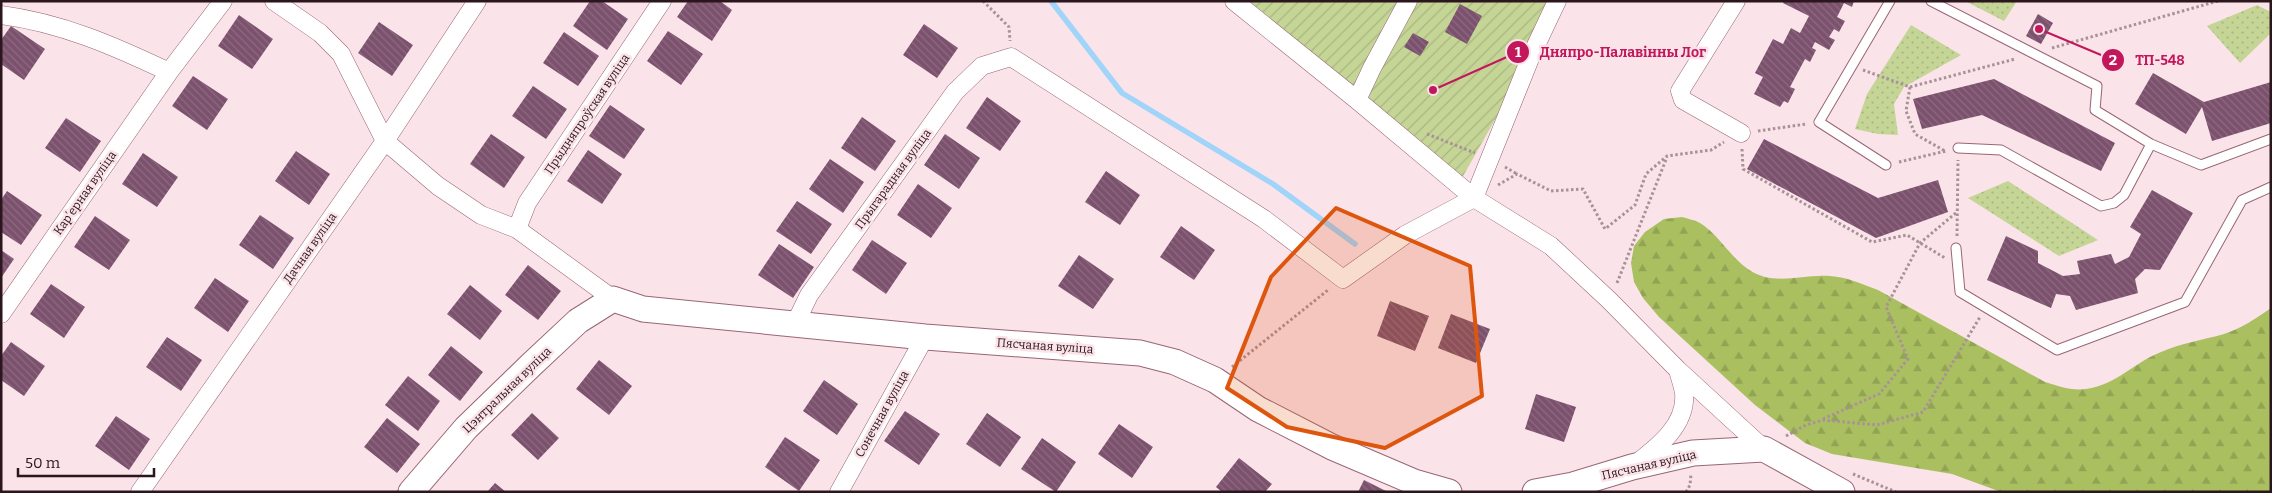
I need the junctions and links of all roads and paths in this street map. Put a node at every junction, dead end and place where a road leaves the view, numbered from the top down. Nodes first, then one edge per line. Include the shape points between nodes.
1 (223, 1) edge
2 (274, 1) edge
3 (477, 1) edge
4 (662, 1) edge
5 (983, 1) edge
6 (1234, 1) edge
7 (1408, 1) edge
8 (1557, 1) edge
9 (1736, 1) edge
10 (1890, 1) edge
11 (1931, 1) edge
12 (1, 15) edge
13 (1011, 57) junction
14 (169, 72) junction
15 (1910, 87) dead end
16 (1357, 100) junction
17 (1819, 122) junction
18 (1740, 133) junction
19 (1425, 134) dead end
20 (2271, 139) edge
21 (385, 141) junction
22 (2151, 144) junction
23 (1958, 148) junction
24 (1945, 151) junction
25 (1667, 156) junction
26 (1489, 158) junction
27 (1886, 165) joint
28 (1517, 174) junction
29 (2271, 187) edge
30 (1474, 198) junction
31 (1957, 212) junction
32 (517, 229) junction
33 (1920, 243) junction
34 (1956, 248) joint
35 (1956, 265) junction
36 (1622, 271) dead end
37 (1343, 279) junction
38 (613, 298) junction
39 (1986, 308) junction
40 (1, 314) edge
41 (796, 324) junction
42 (925, 337) junction
43 (1678, 370) junction
44 (1215, 380) junction
45 (1822, 420) junction
46 (1764, 449) junction
47 (1632, 467) junction
48 (140, 492) edge
49 (410, 492) edge
50 (838, 492) edge
51 (1449, 492) edge
52 (1535, 492) edge
53 (1842, 492) edge

1 - 14 street, Карʼерная вуліца
2 - 21 street via 320,33 341,54
3 - 21 street, Дачная вуліца
4 - 32 street, Прыдняпроўская вуліца via 527,203
5 - 13 path via 1008,28
6 - 16 street
7 - 16 street
8 - 26 street
9 - 18 street via 1680,91 1683,100
10 - 17 lane
11 - 22 lane via 2097,86 2095,110
12 - 14 street via 69,29
13 - 37 street via 1264,219
13 - 41 street, Прыгарадная вуліца via 982,66 955,92 809,295
14 - 40 street, Карʼерная вуліца
15 - 24 path via 1906,111 1915,134
16 - 30 street
17 - 18 path
17 - 27 lane
18 - 25 path via 1711,150
18 - 33 path via 1743,169 1872,242 1907,235
19 - 26 path
20 - 22 lane via 2201,165
21 - 32 street via 438,186 481,215
21 - 48 street, Дачная вуліца
22 - 23 lane via 2124,195 2114,203 2101,206 2001,150
23 - 24 path
23 - 31 path
24 - 27 path
25 - 28 path via 1646,174 1635,205 1605,229 1583,189 1550,191
25 - 36 path
26 - 28 path
26 - 30 street
28 - 30 path
29 - 39 lane via 2242,200 2185,302 2057,350
30 - 37 street via 1405,234
30 - 43 street via 1551,246 1610,300
31 - 33 path
31 - 34 path
32 - 38 street
33 - 35 path
33 - 45 path via 1886,307 1908,359 1879,394
34 - 35 lane
35 - 39 lane via 1960,292
37 - 44 path
38 - 41 street, Пясчаная вуліца via 643,309
38 - 49 street, Цэнтральная вуліца via 578,321 531,365 466,428
39 - 45 path via 1923,412 1877,425
41 - 42 street, Пясчаная вуліца
42 - 44 street, Пясчаная вуліца via 1140,353 1175,362
42 - 50 street, Сонечная вуліца
43 - 46 street
43 - 47 street via 1684,394 1682,414 1663,443
44 - 51 street, Пясчаная вуліца via 1302,433 1414,482
45 - 46 path via 1806,425
46 - 47 street, Пясчаная вуліца via 1693,453
46 - 53 street
47 - 52 street, Пясчаная вуліца via 1573,485

